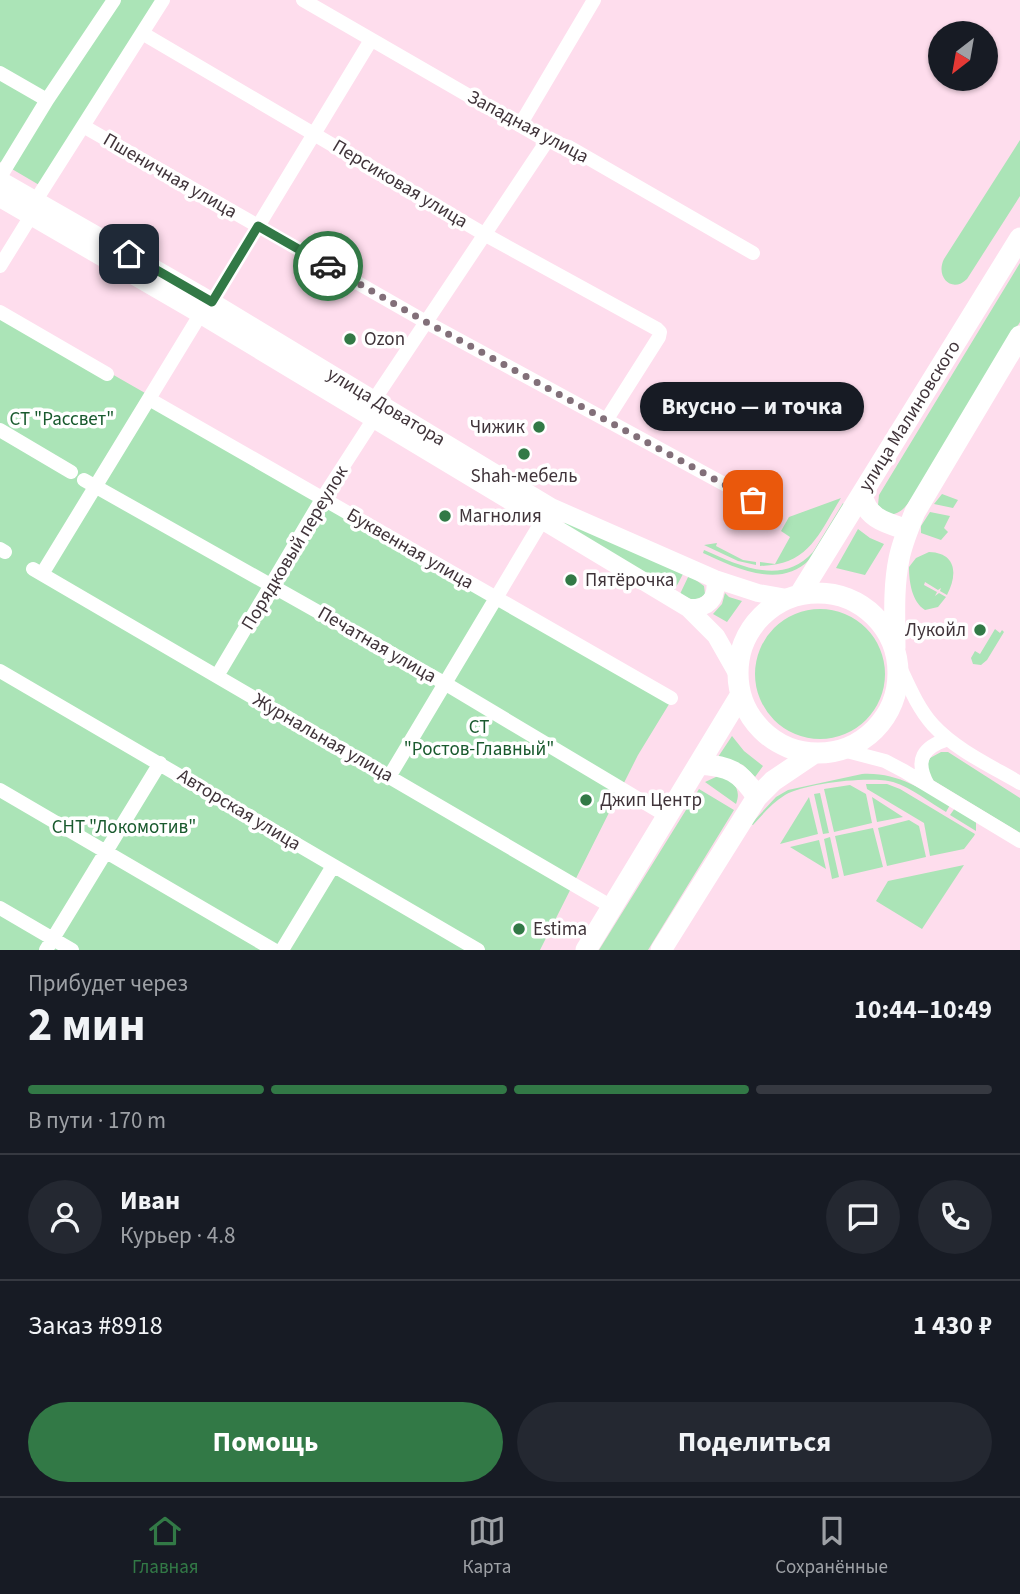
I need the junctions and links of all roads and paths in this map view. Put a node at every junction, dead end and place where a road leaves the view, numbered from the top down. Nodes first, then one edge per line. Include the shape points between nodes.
1 (163, 0) edge
2 (303, 0) edge
3 (594, 0) edge
4 (108, 2) edge
5 (142, 33) junction
6 (371, 40) junction
7 (0, 73) edge
8 (47, 100) junction
9 (520, 125) junction
10 (83, 127) junction
11 (314, 132) junction
12 (547, 141) junction
13 (0, 178) edge
14 (0, 198) edge
15 (34, 208) junction
16 (258, 226) junction
17 (484, 234) junction
18 (1020, 238) edge
19 (753, 253) dead end
20 (0, 266) edge
21 (206, 308) junction
22 (0, 312) edge
23 (426, 322) junction
24 (1020, 336) edge
25 (107, 374) dead end
26 (149, 399) junction
27 (374, 400) junction
28 (607, 419) junction
29 (373, 420) junction
30 (0, 430) edge
31 (84, 480) junction
32 (862, 494) junction
33 (322, 499) junction
34 (772, 510) dead end
35 (542, 522) junction
36 (908, 530) junction
37 (715, 579) junction
38 (272, 584) junction
39 (794, 596) junction
40 (497, 598) junction
41 (688, 608) junction
42 (896, 656) junction
43 (0, 671) edge
44 (737, 673) junction
45 (217, 676) junction
46 (446, 684) junction
47 (740, 696) junction
48 (671, 698) dead end
49 (948, 739) junction
50 (844, 750) junction
51 (813, 754) junction
52 (160, 763) junction
53 (699, 764) junction
54 (389, 777) junction
55 (1020, 783) edge
56 (928, 785) junction
57 (0, 790) edge
58 (757, 797) junction
59 (667, 816) junction
60 (1020, 841) edge
61 (106, 853) junction
62 (333, 866) junction
63 (612, 907) junction
64 (0, 908) edge
65 (49, 944) edge
66 (72, 950) edge
67 (274, 950) edge
68 (282, 950) edge
69 (478, 950) edge
70 (586, 950) edge
71 (661, 950) edge

1 - 5 street
2 - 6 street, Западная улица
3 - 9 street
4 - 8 street
5 - 10 street
5 - 11 street, Персиковая улица
6 - 9 street, Западная улица
6 - 11 street
7 - 8 street
8 - 13 street
9 - 12 street, Западная улица
10 - 15 street
10 - 16 street, Пшеничная улица
11 - 16 street
11 - 17 street, Персиковая улица
12 - 17 street
12 - 19 street, Западная улица via 569,148
13 - 15 main road, улица Доватора
14 - 15 main road, улица Доватора
15 - 20 street
15 - 21 main road, улица Доватора
16 - 21 street
16 - 23 street, Пшеничная улица
17 - 23 street
17 - 28 street, Персиковая улица via 660,332
18 - 32 highway, улица Малиновского
21 - 26 street
21 - 27 main road, улица Доватора
21 - 29 main road, улица Доватора
22 - 25 street
23 - 27 street
23 - 28 street, Пшеничная улица
24 - 36 highway
26 - 31 street
26 - 33 street, Буквенная улица
27 - 37 main road, улица Доватора via 567,516
28 - 34 street, Пшеничная улица
29 - 33 street, Порядковый переулок
29 - 35 main road, улица Доватора
30 - 31 street, Печатная улица
31 - 38 street, Печатная улица
31 - 45 street, Журнальная улица via 38,571
32 - 36 highway via 873,515
32 - 39 highway, улица Малиновского
33 - 38 street, Порядковый переулок
33 - 40 street, Буквенная улица
35 - 40 street
35 - 41 main road, улица Доватора
36 - 42 highway via 897,575
37 - 39 main road, улица Доватора via 758,593
37 - 41 main road via 711,602
38 - 45 street, Порядковый переулок
38 - 46 street, Печатная улица
39 - 42 highway via 821,593 849,599 877,618
39 - 44 highway via 772,607 750,630
40 - 46 street
40 - 48 street, Буквенная улица
41 - 44 main road, улица Доватора via 716,636
42 - 49 street via 922,711
42 - 50 highway via 897,691 886,717 862,741
43 - 52 street, Авторская улица
44 - 47 highway
45 - 54 street, Журнальная улица
46 - 54 street
46 - 59 street, Печатная улица
47 - 51 highway via 768,736
47 - 53 highway
49 - 55 street
49 - 56 street via 931,746 923,756 921,768
50 - 51 highway
50 - 56 street via 885,761
51 - 58 highway via 773,780
52 - 61 street
52 - 62 street, Авторская улица
53 - 58 highway via 736,772
53 - 59 highway
54 - 63 street, Журнальная улица
56 - 60 street
57 - 61 street
58 - 71 highway
59 - 63 highway
61 - 65 street
61 - 67 street
62 - 68 street
62 - 69 street, Авторская улица
63 - 70 highway
64 - 65 street
65 - 66 street

